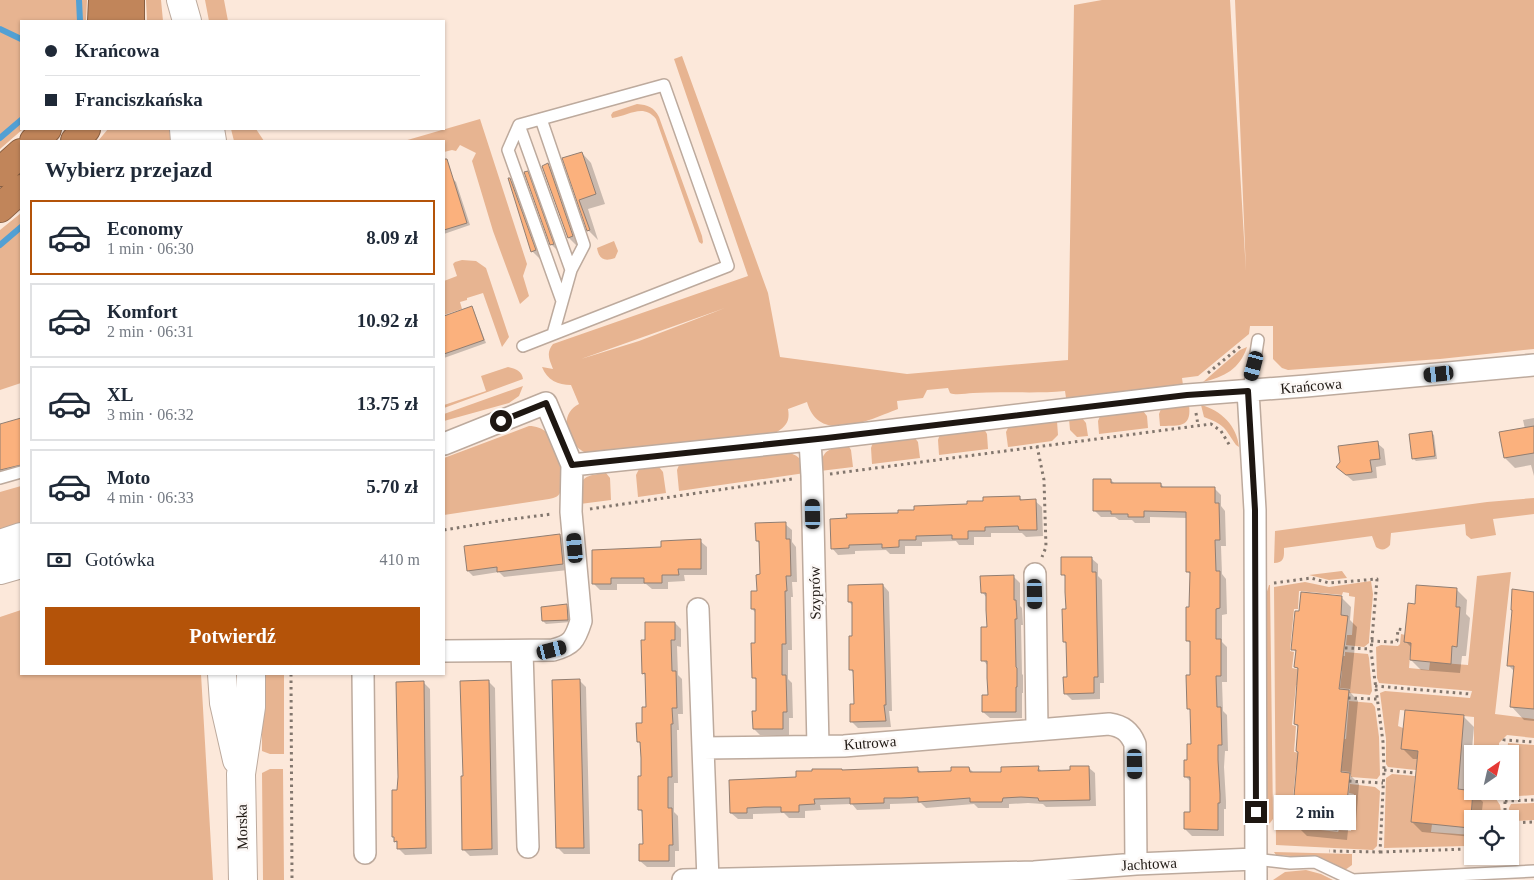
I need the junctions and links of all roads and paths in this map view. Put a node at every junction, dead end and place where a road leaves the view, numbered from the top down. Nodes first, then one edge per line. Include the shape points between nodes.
1 (103, 0) edge
2 (130, 0) edge
3 (171, 0) edge
4 (181, 0) edge
5 (102, 20) edge
6 (130, 20) edge
7 (171, 20) edge
8 (187, 20) edge
9 (541, 119) junction
10 (519, 125) junction
11 (46, 130) edge
12 (85, 130) edge
13 (35, 140) edge
14 (75, 140) edge
15 (20, 154) edge
16 (0, 172) edge
17 (20, 190) edge
18 (0, 208) edge
19 (571, 270) junction
20 (562, 301) junction
21 (553, 334) junction
22 (1258, 340) dead end
23 (523, 346) dead end
24 (1534, 365) edge
25 (1248, 391) junction
26 (810, 440) junction
27 (446, 442) edge
28 (1037, 446) junction
29 (1232, 448) dead end
30 (572, 465) junction
31 (20, 472) edge
32 (812, 476) junction
33 (0, 478) edge
34 (571, 512) junction
35 (445, 530) edge
36 (20, 537) edge
37 (0, 544) edge
38 (20, 564) edge
39 (0, 570) edge
40 (1035, 574) joint
41 (1272, 583) dead end
42 (698, 609) dead end
43 (1405, 630) dead end
44 (1371, 642) junction
45 (1345, 648) dead end
46 (1371, 649) junction
47 (445, 651) edge
48 (522, 651) junction
49 (222, 675) edge
50 (251, 675) edge
51 (291, 675) edge
52 (362, 675) edge
53 (1375, 686) junction
54 (1470, 694) dead end
55 (1348, 698) dead end
56 (1377, 698) junction
57 (1037, 729) junction
58 (1534, 742) edge
59 (1504, 745) edge
60 (818, 746) junction
61 (702, 748) junction
62 (1384, 770) junction
63 (1416, 773) dead end
64 (240, 774) junction
65 (1349, 780) dead end
66 (1383, 783) junction
67 (1534, 800) edge
68 (1505, 801) joint
69 (1506, 810) edge
70 (1534, 822) edge
71 (1519, 823) edge
72 (528, 847) dead end
73 (1464, 849) edge
74 (1323, 850) dead end
75 (1380, 852) junction
76 (365, 853) dead end
77 (1136, 864) junction
78 (1256, 870) edge
79 (1534, 871) edge
80 (1034, 876) edge
81 (825, 879) edge
82 (243, 880) edge
83 (292, 880) edge
84 (683, 880) edge
85 (708, 880) edge

1 - 5 highway
2 - 6 highway
3 - 7 main road
4 - 8 main road
9 - 10 lane
9 - 19 lane via 584,245
9 - 21 lane via 664,85 728,266
10 - 19 lane
10 - 20 lane via 508,150
11 - 13 highway
12 - 14 highway
15 - 16 highway
17 - 18 highway
19 - 20 lane
20 - 21 lane
21 - 23 lane
22 - 25 lane
24 - 25 street, Krańcowa
25 - 26 street, Krańcowa via 1187,395
25 - 78 street via 1255,510
26 - 30 street, Krańcowa
26 - 32 street, Szyprów
27 - 30 street via 546,403
28 - 29 path via 1211,424 1221,430
28 - 32 path
28 - 40 path via 1044,480 1046,547
30 - 34 street
31 - 33 lane
32 - 34 path
32 - 60 street, Szyprów
34 - 35 path
34 - 48 street via 581,621 577,636 566,647
36 - 37 main road
38 - 39 main road
40 - 57 street
41 - 44 path via 1311,578 1329,583 1376,579
42 - 61 street
43 - 44 path via 1398,629 1397,640 1393,642
44 - 46 path
45 - 46 path
46 - 53 path
47 - 48 street
48 - 72 street
49 - 64 main road, Morska via 224,703
50 - 64 main road, Morska via 251,707
51 - 83 path
52 - 76 street
53 - 54 path
53 - 56 path
55 - 56 path
56 - 62 path
57 - 60 street, Kutrowa
57 - 77 street, Kutrowa via 1109,724 1122,727 1130,735 1134,744
58 - 59 path via 1504,740
60 - 61 street, Kutrowa
61 - 85 street
62 - 63 path
62 - 66 path
64 - 82 main road, Morska
65 - 66 path
66 - 75 path
67 - 68 path
68 - 69 path
70 - 71 path
73 - 75 path
74 - 75 path
77 - 78 street, Jachtowa
77 - 80 street, Jachtowa
78 - 79 lane via 1315,862 1353,880
80 - 81 street, Jachtowa
81 - 85 street, Jachtowa
84 - 85 street, Jachtowa

